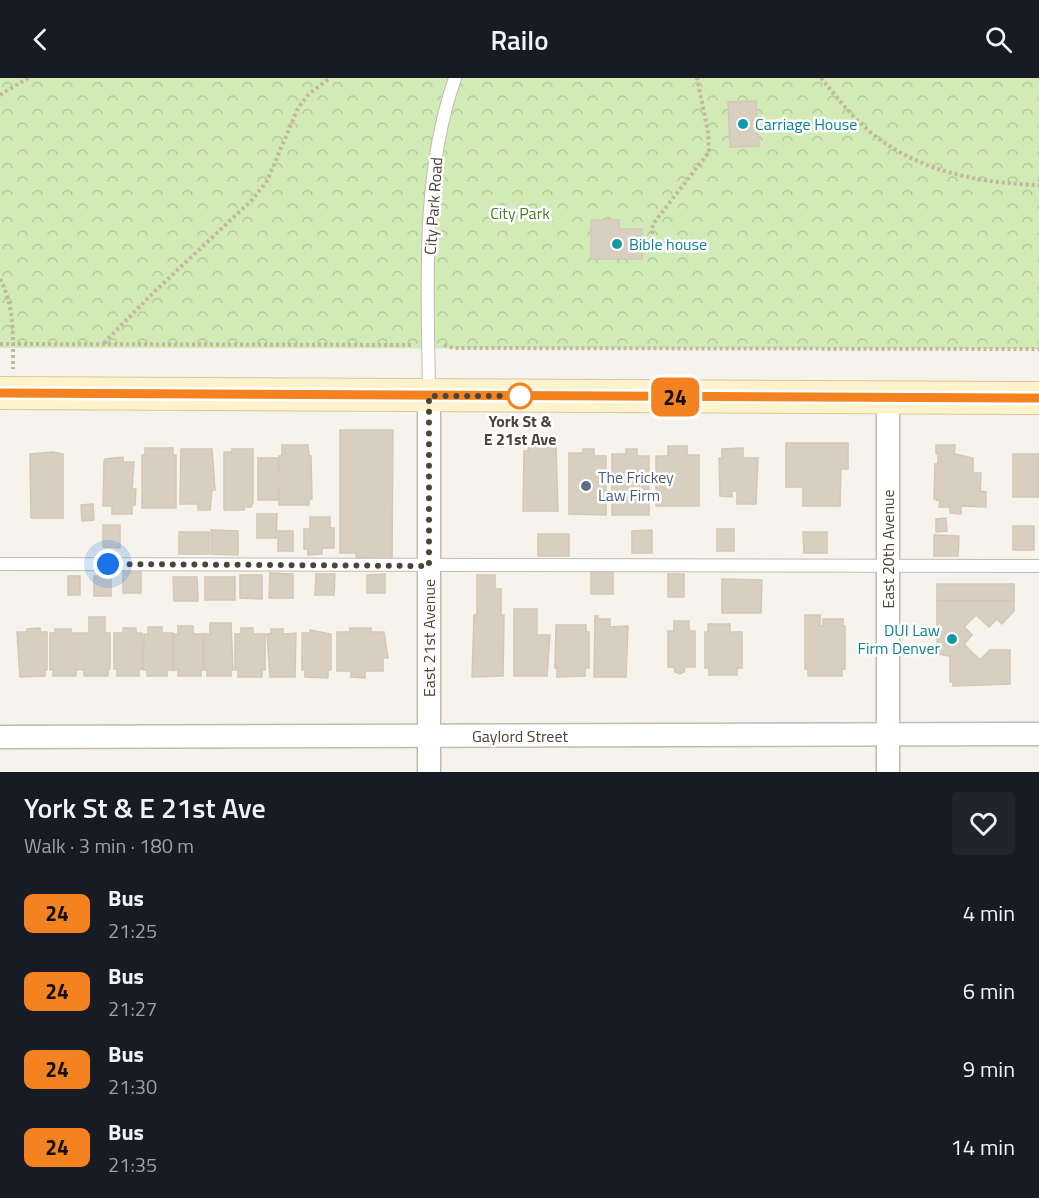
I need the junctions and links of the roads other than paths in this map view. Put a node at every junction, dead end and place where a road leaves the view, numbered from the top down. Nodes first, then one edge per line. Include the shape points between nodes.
1 (455, 78) edge
2 (7, 383) edge
3 (429, 396) junction
4 (888, 398) junction
5 (1039, 398) edge
6 (0, 564) edge
7 (429, 566) junction
8 (888, 566) junction
9 (1039, 566) edge
10 (888, 733) junction
11 (1039, 734) edge
12 (0, 737) edge
13 (429, 737) junction
14 (429, 772) edge
15 (888, 772) edge

1 - 3 lane, City Park Road via 434,166 428,254
2 - 3 main road
3 - 4 main road
3 - 7 street, East 21st Avenue
4 - 5 main road
4 - 8 street, East 20th Avenue
6 - 7 lane
7 - 8 lane
7 - 13 street, East 21st Avenue
8 - 9 lane
8 - 10 street, East 20th Avenue
10 - 11 street, Gaylord Street
10 - 13 street, Gaylord Street
10 - 15 street, East 20th Avenue
12 - 13 street, Gaylord Street
13 - 14 street, East 21st Avenue

